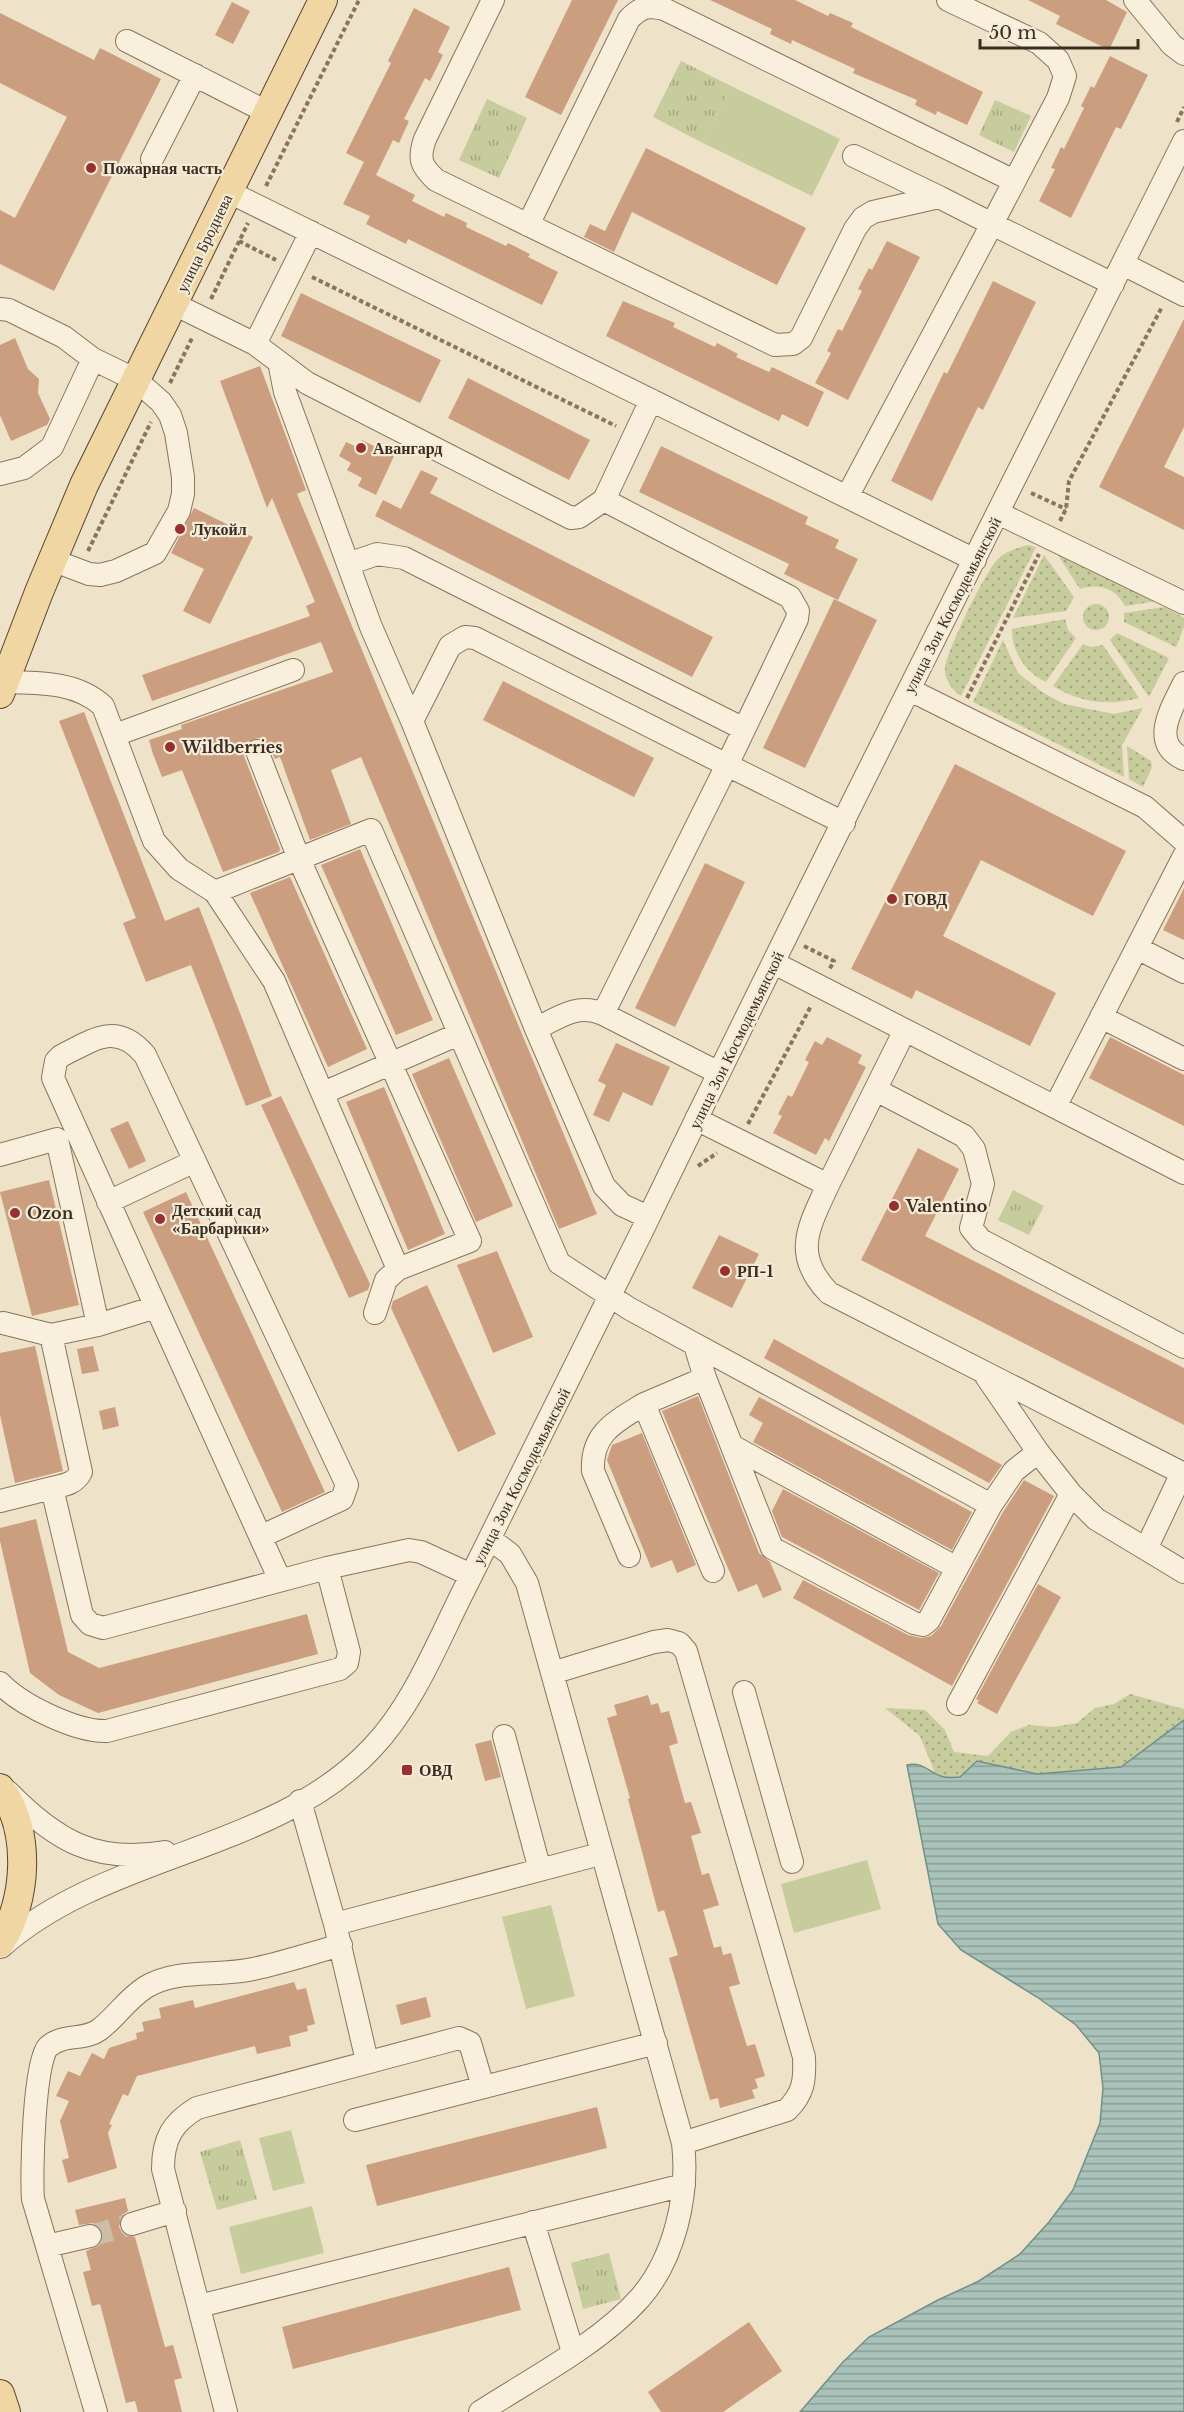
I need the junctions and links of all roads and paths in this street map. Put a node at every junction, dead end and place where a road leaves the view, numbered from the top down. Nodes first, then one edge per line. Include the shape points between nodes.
1 (323, 0) edge
2 (359, 0) edge
3 (493, 0) edge
4 (948, 0) edge
5 (1135, 0) edge
6 (127, 41) dead end
7 (1184, 54) edge
8 (195, 75) junction
9 (267, 112) junction
10 (1184, 141) edge
11 (854, 156) dead end
12 (152, 159) dead end
13 (1178, 170) edge
14 (1014, 181) junction
15 (229, 192) junction
16 (939, 198) junction
17 (256, 206) junction
18 (992, 224) junction
19 (528, 225) junction
20 (311, 232) junction
21 (239, 241) junction
22 (293, 268) junction
23 (1118, 274) junction
24 (1178, 292) edge
25 (174, 304) junction
26 (0, 309) edge
27 (202, 318) junction
28 (255, 344) junction
29 (93, 359) junction
30 (279, 362) junction
31 (136, 380) junction
32 (651, 400) junction
33 (160, 402) junction
34 (634, 435) junction
35 (0, 474) edge
36 (848, 495) junction
37 (604, 500) junction
38 (998, 513) junction
39 (1052, 538) junction
40 (88, 551) dead end
41 (52, 560) junction
42 (975, 560) junction
43 (348, 564) junction
44 (1184, 603) edge
45 (293, 670) dead end
46 (1, 680) edge
47 (1184, 683) edge
48 (910, 690) junction
49 (935, 703) junction
50 (412, 721) junction
51 (744, 729) junction
52 (115, 735) junction
53 (257, 751) dead end
54 (1184, 759) edge
55 (726, 765) junction
56 (843, 823) junction
57 (1184, 842) edge
58 (1184, 856) edge
59 (299, 859) junction
60 (214, 892) junction
61 (800, 944) dead end
62 (1137, 948) junction
63 (834, 961) dead end
64 (774, 963) junction
65 (1184, 972) edge
66 (603, 1014) junction
67 (1101, 1017) junction
68 (536, 1029) junction
69 (905, 1030) junction
70 (459, 1034) junction
71 (1184, 1059) edge
72 (392, 1063) junction
73 (719, 1073) junction
74 (876, 1090) junction
75 (323, 1093) junction
76 (1055, 1107) junction
77 (696, 1119) junction
78 (67, 1136) junction
79 (0, 1155) edge
80 (195, 1161) junction
81 (1184, 1173) edge
82 (828, 1185) junction
83 (108, 1202) junction
84 (648, 1217) junction
85 (398, 1269) junction
86 (609, 1297) junction
87 (156, 1307) junction
88 (375, 1313) dead end
89 (1, 1320) edge
90 (98, 1325) junction
91 (51, 1335) junction
92 (695, 1345) junction
93 (1184, 1347) edge
94 (986, 1375) junction
95 (705, 1378) junction
96 (644, 1404) junction
97 (734, 1447) junction
98 (1038, 1452) junction
99 (1183, 1474) edge
100 (52, 1488) junction
101 (1071, 1494) junction
102 (0, 1501) edge
103 (991, 1505) junction
104 (262, 1536) junction
105 (490, 1539) junction
106 (1146, 1550) junction
107 (629, 1556) dead end
108 (327, 1568) junction
109 (957, 1568) junction
110 (713, 1571) dead end
111 (1184, 1572) edge
112 (471, 1575) junction
113 (280, 1580) junction
114 (552, 1673) junction
115 (0, 1683) edge
116 (744, 1692) dead end
117 (958, 1704) dead end
118 (504, 1736) dead end
119 (0, 1786) edge
120 (300, 1801) junction
121 (193, 1848) junction
122 (600, 1854) junction
123 (792, 1862) dead end
124 (540, 1870) junction
125 (338, 1935) junction
126 (0, 1943) edge
127 (0, 1948) edge
128 (656, 2043) junction
129 (367, 2061) junction
130 (483, 2087) junction
131 (355, 2120) dead end
132 (683, 2143) junction
133 (684, 2185) junction
134 (175, 2211) junction
135 (533, 2222) junction
136 (132, 2224) tunnel mouth
137 (90, 2236) tunnel mouth
138 (47, 2246) junction
139 (199, 2306) junction
140 (573, 2352) junction
141 (96, 2412) edge
142 (226, 2412) edge
143 (480, 2412) edge

1 - 9 main road, улица Броднева
2 - 17 path
3 - 19 street via 420,154 425,170 436,180
4 - 14 street via 1039,43 1058,60 1065,76 1058,98
5 - 7 street
6 - 8 street
8 - 9 street
8 - 12 street
9 - 15 main road, улица Броднева
10 - 13 street, улица Зои Космодемьянской
11 - 16 street
13 - 23 street, улица Зои Космодемьянской
14 - 18 street
14 - 19 street via 651,6 640,9 630,19
15 - 17 street
15 - 25 main road, улица Броднева
16 - 18 street
16 - 19 street via 873,212 863,218 801,338 784,347
17 - 20 street
17 - 21 path
18 - 23 street
18 - 36 street
20 - 22 street
20 - 32 street
21 - 22 path
21 - 27 path
22 - 28 street
22 - 34 path
23 - 24 street
23 - 38 street, улица Зои Космодемьянской
24 - 39 path via 1069,482 1065,509
25 - 27 street
25 - 31 main road, улица Броднева
26 - 29 street via 64,337
27 - 28 street
27 - 33 path
28 - 30 street
29 - 31 street
29 - 35 street via 52,447 24,468
30 - 37 street via 307,383 571,518
30 - 43 street via 285,392
31 - 33 street
31 - 41 main road, улица Броднева
32 - 34 street
32 - 36 street
33 - 40 path
33 - 41 street via 177,433 183,477 179,511 163,542 147,559 100,575
34 - 37 street
36 - 42 street
37 - 51 street via 790,597 795,604 797,620
38 - 39 street
38 - 42 street, улица Зои Космодемьянской
39 - 44 street
39 - 49 path via 1039,553 966,701 950,693
41 - 46 main road, улица Броднева
42 - 48 street, улица Зои Космодемьянской
43 - 50 street
43 - 51 street via 377,554 404,558
45 - 52 street
46 - 52 street via 53,684 93,697 104,706
47 - 54 street via 1164,726 1164,738 1170,749
48 - 49 street
48 - 56 street, улица Зои Космодемьянской
49 - 57 street via 1145,807
50 - 55 street via 450,646 465,637 475,638
50 - 68 street
51 - 55 street
52 - 60 street via 154,842 179,869
53 - 59 street
55 - 56 street
55 - 66 street
56 - 64 street, улица Зои Космодемьянской
58 - 62 street
59 - 60 street
59 - 70 street via 371,830
59 - 72 street
60 - 75 street via 274,981
61 - 63 path
62 - 65 street
62 - 67 street
64 - 69 street
64 - 73 street, улица Зои Космодемьянской
66 - 68 street via 591,1009 576,1010
66 - 73 street
67 - 71 street
67 - 76 street
68 - 84 street via 604,1186 622,1205
69 - 74 street
69 - 76 street
70 - 72 street
70 - 86 street via 558,1263
72 - 75 street
72 - 85 street via 470,1240
73 - 77 street, улица Зои Космодемьянской
74 - 82 street
74 - 93 street via 964,1136 974,1149 983,1184 970,1228 981,1240
75 - 85 street
76 - 81 street
77 - 82 street
77 - 84 street, улица Зои Космодемьянской
78 - 79 street
78 - 80 street via 53,1078 56,1061 99,1038 121,1036 145,1055
78 - 83 street
78 - 90 street
80 - 83 street
80 - 104 street via 347,1485 342,1499
82 - 94 street via 807,1237 805,1254 814,1278 829,1293
83 - 87 street
84 - 86 street, улица Зои Космодемьянской
85 - 88 street via 386,1280
86 - 92 street
86 - 105 street, улица Зои Космодемьянской
87 - 90 street
87 - 104 street
89 - 91 street
90 - 91 street
91 - 100 street via 81,1472 70,1484
92 - 95 street
92 - 103 street
94 - 98 street
94 - 99 street
95 - 96 street
95 - 97 street
96 - 107 street via 601,1434 592,1457 593,1471
96 - 110 street
97 - 109 street
97 - 109 street via 772,1548 923,1625
98 - 101 street
98 - 103 street via 1014,1471
99 - 106 street
100 - 102 street
100 - 113 street via 82,1615 90,1624 103,1628
101 - 106 street via 1096,1518
101 - 117 street
103 - 109 street
104 - 113 street
105 - 112 street, улица Зои Космодемьянской
105 - 114 street via 510,1554 527,1583
106 - 111 street
108 - 112 street via 409,1550
108 - 113 street
108 - 115 street via 349,1652 347,1663 340,1669 107,1731 80,1729 9,1693
112 - 120 street, улица Зои Космодемьянской via 383,1737 324,1789
114 - 122 street
114 - 132 street via 654,1642 680,1643 686,1651 804,2057 805,2083 786,2110
116 - 123 street
118 - 124 street
119 - 121 street via 62,1839 88,1849 152,1855
119 - 126 main road via 15,1821 22,1873 20,1896
120 - 121 street, улица Зои Космодемьянской
120 - 125 street
121 - 127 street via 54,1909
122 - 124 street
122 - 128 street
124 - 125 street
125 - 129 street
125 - 138 street via 254,1969 165,1978 132,1997 97,2031 56,2041 46,2049 39,2075 32,2176 33,2199
128 - 130 street
128 - 132 street
129 - 130 street via 459,2038 470,2043
129 - 134 street via 197,2108 179,2119 163,2156
130 - 131 street
132 - 133 street
133 - 135 street
133 - 140 street via 671,2241 641,2297
134 - 136 street
134 - 139 street
135 - 139 street
135 - 140 street
137 - 138 street
138 - 141 street
139 - 142 street
140 - 143 street

